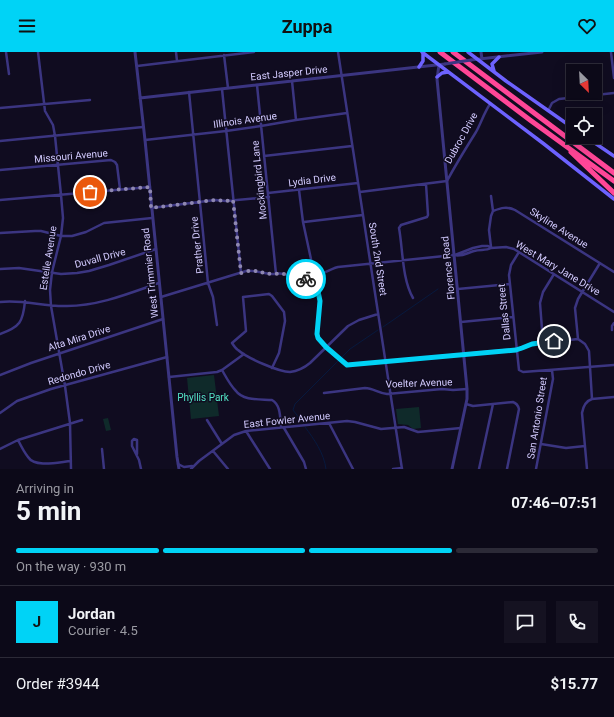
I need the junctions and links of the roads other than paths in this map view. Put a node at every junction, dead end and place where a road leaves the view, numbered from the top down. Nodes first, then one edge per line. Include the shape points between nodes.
1 (6, 52) edge
2 (38, 52) edge
3 (135, 52) edge
4 (176, 52) edge
5 (254, 52) edge
6 (338, 52) edge
7 (422, 52) edge
8 (440, 52) edge
9 (454, 52) edge
10 (468, 52) edge
11 (476, 52) edge
12 (481, 52) edge
13 (542, 52) edge
14 (611, 52) edge
15 (458, 54) edge
16 (224, 55) junction
17 (499, 57) junction
18 (480, 59) junction
19 (177, 61) junction
20 (439, 65) junction
21 (137, 66) junction
22 (419, 66) junction
23 (449, 72) junction
24 (494, 72) junction
25 (9, 74) dead end
26 (341, 75) junction
27 (437, 77) junction
28 (614, 78) edge
29 (292, 81) junction
30 (257, 85) junction
31 (228, 88) junction
32 (222, 89) junction
33 (189, 92) junction
34 (614, 93) edge
35 (140, 98) junction
36 (90, 100) dead end
37 (491, 103) junction
38 (44, 104) junction
39 (0, 108) edge
40 (547, 111) junction
41 (347, 113) junction
42 (296, 120) junction
43 (566, 123) edge
44 (261, 126) junction
45 (143, 128) junction
46 (226, 131) junction
47 (194, 134) junction
48 (55, 136) junction
49 (145, 140) junction
50 (0, 141) edge
51 (562, 142) junction
52 (596, 144) edge
53 (352, 146) junction
54 (264, 156) junction
55 (614, 156) edge
56 (58, 165) junction
57 (0, 170) edge
58 (614, 173) edge
59 (447, 181) junction
60 (614, 181) edge
61 (358, 183) junction
62 (426, 184) junction
63 (150, 187) junction
64 (120, 189) junction
65 (299, 190) junction
66 (359, 192) junction
67 (614, 193) edge
68 (61, 195) junction
69 (268, 195) junction
70 (491, 196) dead end
71 (614, 199) edge
72 (0, 200) edge
73 (233, 200) junction
74 (200, 201) junction
75 (151, 208) junction
76 (493, 211) junction
77 (363, 215) junction
78 (152, 218) junction
79 (303, 222) junction
80 (0, 233) edge
81 (61, 236) junction
82 (491, 248) junction
83 (156, 249) junction
84 (519, 252) junction
85 (454, 255) junction
86 (403, 260) junction
87 (600, 263) junction
88 (370, 264) junction
89 (0, 269) edge
90 (52, 272) junction
91 (614, 272) edge
92 (241, 273) junction
93 (276, 274) junction
94 (554, 274) junction
95 (315, 277) junction
96 (159, 283) junction
97 (208, 283) junction
98 (510, 284) junction
99 (458, 289) junction
100 (582, 292) junction
101 (161, 297) junction
102 (413, 298) dead end
103 (25, 301) junction
104 (0, 302) edge
105 (51, 306) junction
106 (614, 312) edge
107 (378, 314) junction
108 (513, 317) junction
109 (163, 319) junction
110 (461, 322) junction
111 (614, 323) edge
112 (217, 324) dead end
113 (612, 330) dead end
114 (0, 334) edge
115 (578, 339) junction
116 (543, 342) junction
117 (326, 347) junction
118 (516, 350) junction
119 (59, 353) junction
120 (244, 354) junction
121 (464, 354) junction
122 (167, 357) junction
123 (386, 362) junction
124 (614, 365) edge
125 (590, 367) junction
126 (272, 368) junction
127 (222, 370) junction
128 (552, 370) junction
129 (0, 376) edge
130 (169, 377) junction
131 (65, 386) junction
132 (467, 389) junction
133 (324, 393) dead end
134 (391, 393) junction
135 (614, 397) edge
136 (592, 399) junction
137 (466, 404) junction
138 (493, 404) junction
139 (0, 414) edge
140 (82, 420) dead end
141 (206, 420) dead end
142 (70, 423) junction
143 (329, 423) junction
144 (282, 427) junction
145 (396, 427) junction
146 (461, 428) junction
147 (246, 431) junction
148 (18, 440) junction
149 (222, 444) junction
150 (541, 444) junction
151 (585, 446) junction
152 (0, 448) edge
153 (102, 449) dead end
154 (213, 451) junction
155 (137, 454) junction
156 (71, 461) junction
157 (178, 463) junction
158 (192, 468) edge
159 (71, 469) edge
160 (104, 469) edge
161 (141, 469) edge
162 (179, 469) edge
163 (228, 469) edge
164 (270, 469) edge
165 (306, 469) edge
166 (353, 469) edge
167 (393, 469) edge
168 (402, 469) edge
169 (452, 469) edge
170 (480, 469) edge
171 (507, 469) edge
172 (536, 469) edge
173 (587, 469) edge

1 - 25 street
2 - 38 street, Estelle Avenue
3 - 21 street, West Trimmier Road
4 - 19 street
5 - 16 street
6 - 26 street, South 2nd Street
7 - 20 main road
7 - 22 main road via 423,61
8 - 51 highway
9 - 15 highway
10 - 11 main road
10 - 18 main road
12 - 18 street
13 - 17 street, East Jasper Drive
14 - 28 street
15 - 58 highway
16 - 19 street
16 - 31 street
17 - 18 street, East Jasper Drive
17 - 24 main road via 492,64
18 - 20 street, East Jasper Drive, bridge
18 - 24 main road
19 - 21 street
20 - 22 street, East Jasper Drive
20 - 23 main road
20 - 27 street, Florence Road
21 - 35 street, West Trimmier Road
22 - 26 street, East Jasper Drive
23 - 27 main road via 442,72
23 - 37 main road
24 - 40 main road
26 - 29 street, East Jasper Drive
26 - 41 street, South 2nd Street
27 - 59 street, Florence Road
29 - 30 street, East Jasper Drive
29 - 42 street
30 - 31 street, East Jasper Drive
30 - 44 street, Mockingbird Lane
31 - 32 street, East Jasper Drive
32 - 33 street, East Jasper Drive
32 - 46 street
33 - 35 street, East Jasper Drive
33 - 47 street, Prather Drive
34 - 40 street via 560,100 552,103
35 - 45 street, West Trimmier Road
36 - 38 street
37 - 59 street, Dubroc Drive
37 - 71 main road
38 - 39 street
38 - 48 street, Estelle Avenue
40 - 43 main road
41 - 42 street, Illinois Avenue
41 - 53 street, South 2nd Street
42 - 44 street, Illinois Avenue
44 - 46 street, Illinois Avenue
44 - 54 street, Mockingbird Lane
45 - 48 street
45 - 49 street, West Trimmier Road
46 - 47 street, Illinois Avenue
46 - 73 street
47 - 49 street, Illinois Avenue
47 - 74 street, Prather Drive
48 - 50 street
48 - 56 street, Estelle Avenue
49 - 63 street, West Trimmier Road
51 - 60 highway
51 - 67 highway
52 - 55 main road
53 - 54 street
53 - 61 street, South 2nd Street
54 - 69 street, Mockingbird Lane
56 - 57 street, Missouri Avenue
56 - 64 street, Missouri Avenue via 110,160 117,166
56 - 68 street, Estelle Avenue
59 - 62 street
59 - 85 street, Florence Road
61 - 65 street, Lydia Drive
61 - 66 street, South 2nd Street
62 - 66 street
62 - 86 street via 428,215 399,228
63 - 64 street
63 - 75 street, West Trimmier Road
64 - 68 street
65 - 69 street, Lydia Drive
65 - 79 street
66 - 77 street, South 2nd Street
68 - 72 street
68 - 81 street, Estelle Avenue
69 - 73 street, Lydia Drive
69 - 93 street, Mockingbird Lane
70 - 76 street
73 - 74 street, Lydia Drive
73 - 92 street
74 - 75 street, Lydia Drive
74 - 97 street, Prather Drive
75 - 78 street, West Trimmier Road
76 - 82 street via 489,230
76 - 87 street, Skyline Avenue via 510,208
77 - 79 street
77 - 88 street, South 2nd Street
78 - 81 street via 104,223 82,233
78 - 83 street, West Trimmier Road
79 - 95 street
80 - 81 street via 41,231
81 - 90 street, Estelle Avenue
82 - 84 street, West Mary Jane Drive via 506,247
82 - 85 street, West Mary Jane Drive via 474,249 462,255
83 - 90 street, Duvall Drive via 83,272
83 - 96 street, West Trimmier Road
84 - 94 street, West Mary Jane Drive
84 - 98 street, Dallas Street via 509,271
85 - 86 street, West Mary Jane Drive
85 - 99 street, Florence Road
86 - 88 street, West Mary Jane Drive
86 - 102 street
87 - 91 street, Skyline Avenue
87 - 100 street
88 - 95 street, West Mary Jane Drive via 334,268
88 - 107 street, South 2nd Street
89 - 90 street, Duvall Drive via 19,268
90 - 105 street, Estelle Avenue
92 - 93 street via 255,270
92 - 97 street
93 - 95 street via 302,280
94 - 100 street, West Mary Jane Drive
94 - 116 street via 543,292 540,303
95 - 117 street via 320,301 317,334
96 - 101 street, West Trimmier Road
96 - 105 street via 99,302 80,306
97 - 101 street
97 - 112 street, Prather Drive
98 - 99 street
98 - 108 street, Dallas Street
99 - 110 street, Florence Road
100 - 106 street, West Mary Jane Drive
100 - 115 street via 575,308
101 - 109 street, West Trimmier Road
103 - 104 street
103 - 105 street
103 - 114 street via 17,326
105 - 119 street, Estelle Avenue
107 - 117 street via 354,322
107 - 123 street, South 2nd Street
108 - 110 street
108 - 118 street, Dallas Street
109 - 119 street, Alta Mira Drive
109 - 122 street, West Trimmier Road
110 - 121 street, Florence Road
111 - 113 street
115 - 116 street
115 - 125 street via 587,346
116 - 118 street
117 - 123 street via 347,365
117 - 126 street via 310,364 300,370 289,372
118 - 121 street
118 - 128 street, Dallas Street via 520,371
119 - 129 street, Alta Mira Drive
119 - 131 street, Estelle Avenue
120 - 126 street
120 - 126 street via 232,343 246,331 243,297 269,294 284,312 285,321 281,346
120 - 127 street
121 - 123 street
121 - 132 street, Florence Road
122 - 130 street, West Trimmier Road
122 - 131 street, Redondo Drive
123 - 134 street, South 2nd Street
124 - 125 street
125 - 128 street
125 - 136 street
127 - 130 street
127 - 144 street via 240,395 275,402
128 - 150 street, San Antonio Street via 552,384
130 - 157 street, West Trimmier Road
131 - 139 street, Redondo Drive via 17,401
131 - 142 street, Estelle Avenue
132 - 134 street, Voelter Avenue
132 - 137 street, Florence Road
133 - 134 street, Voelter Avenue via 371,388 382,393
134 - 145 street, South 2nd Street
135 - 136 street
136 - 151 street via 582,409
137 - 138 street
137 - 146 street, Florence Road
138 - 170 street
138 - 171 street via 513,402 519,409
140 - 142 street
141 - 149 street
142 - 148 street
142 - 156 street, Estelle Avenue
143 - 144 street, East Fowler Avenue
143 - 145 street, East Fowler Avenue via 351,422 381,429
143 - 166 street
144 - 147 street, East Fowler Avenue
144 - 165 street
145 - 146 street, East Fowler Avenue via 418,432
145 - 168 street, South 2nd Street
146 - 169 street, Florence Road
147 - 149 street, East Fowler Avenue via 234,435
147 - 164 street
148 - 152 street
148 - 156 street via 28,458 34,463
149 - 154 street, East Fowler Avenue
150 - 151 street via 566,448
150 - 172 street, San Antonio Street
151 - 173 street
153 - 160 street
154 - 158 street, East Fowler Avenue
154 - 163 street
155 - 155 street via 132,446 134,439 137,440
155 - 161 street
156 - 159 street, Estelle Avenue
157 - 158 street via 182,467
157 - 162 street, West Trimmier Road
167 - 168 street

